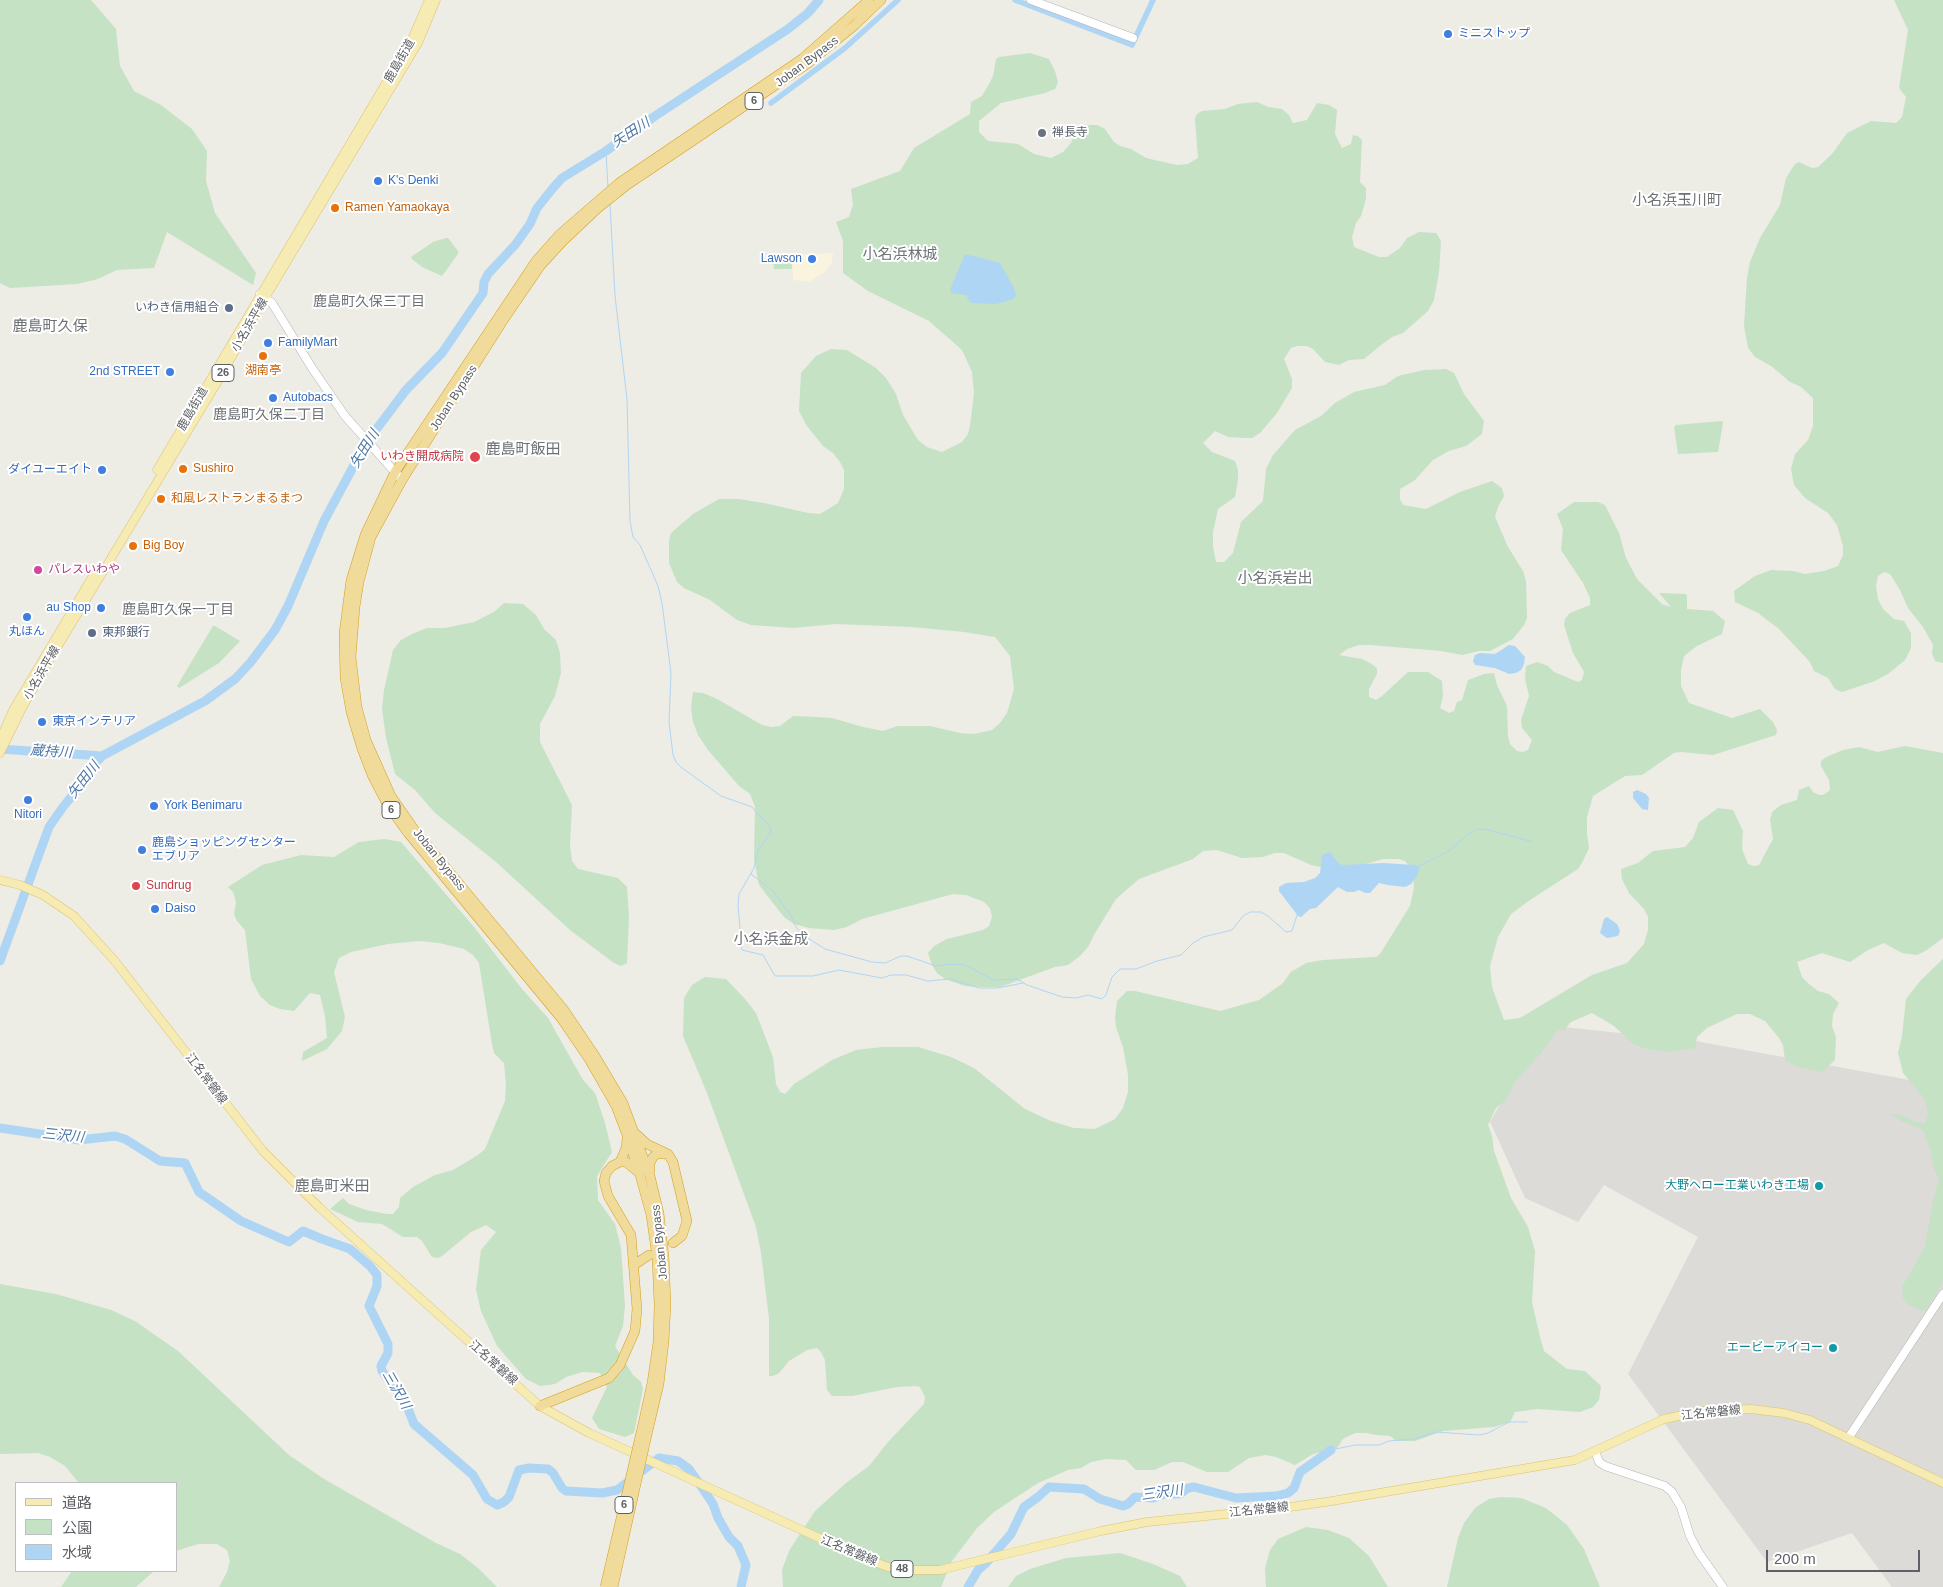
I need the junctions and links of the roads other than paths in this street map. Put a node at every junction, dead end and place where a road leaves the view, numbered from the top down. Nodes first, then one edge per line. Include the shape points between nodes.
1 (429, 0) edge
2 (436, 0) edge
3 (869, 0) edge
4 (881, 0) edge
5 (1031, 0) edge
6 (1133, 38) dead end
7 (620, 187) junction
8 (598, 204) junction
9 (263, 296) junction
10 (395, 472) junction
11 (402, 480) junction
12 (2, 742) edge
13 (0, 753) edge
14 (0, 880) edge
15 (630, 1134) junction
16 (668, 1154) junction
17 (620, 1162) junction
18 (645, 1175) junction
19 (673, 1244) dead end
20 (649, 1255) dead end
21 (634, 1265) junction
22 (1943, 1294) edge
23 (540, 1406) junction
24 (646, 1425) junction
25 (1849, 1437) junction
26 (1595, 1452) junction
27 (1943, 1483) edge
28 (605, 1587) edge
29 (613, 1587) edge
30 (1723, 1587) edge

1 - 9 main road, 鹿島街道 / 26 via 412,39
2 - 9 main road, 小名浜平線 / 26 via 418,43
3 - 7 highway, Joban Bypass / 6 via 788,69
4 - 7 highway, Joban Bypass / 6 via 786,79
5 - 6 street
7 - 8 highway, Joban Bypass / 6
8 - 10 highway, Joban Bypass / 6 via 559,235 536,261
8 - 11 highway, Joban Bypass / 6 via 541,265
9 - 10 street via 272,303 345,416
9 - 12 main road, 小名浜平線 / 26 via 218,381
10 - 11 street
10 - 15 highway, Joban Bypass / 6 via 365,535 351,580 347,606 346,678 351,712 362,749 387,804 561,1018 589,1059
11 - 15 highway, Joban Bypass / 6 via 371,537 354,607 351,657 366,740 391,796 416,832 564,1010 595,1056 623,1103
12 - 13 main road, 小名浜平線 / 26
14 - 23 main road, 江名常磐線 / 48 via 43,895 74,916 114,960 263,1151 318,1207
15 - 16 highway
15 - 17 highway
15 - 18 highway, Joban Bypass / 6
16 - 18 highway via 653,1157
16 - 19 highway via 673,1162 688,1221 682,1236
17 - 18 highway via 626,1162
17 - 21 highway via 606,1173 605,1187 629,1230
18 - 24 highway, Joban Bypass / 6 via 660,1222 666,1304 659,1384
20 - 21 highway
21 - 23 highway via 637,1323 617,1371 603,1382
22 - 25 street
23 - 26 main road, 江名常磐線 / 48 via 589,1434 861,1558 888,1567 913,1570 947,1568 1147,1522 1339,1500 1575,1460
24 - 28 highway, Joban Bypass / 6, bridge
24 - 29 highway, Joban Bypass / 6, bridge
25 - 26 main road, 江名常磐線 / 48 via 1784,1413 1751,1409 1702,1411 1664,1419
25 - 27 main road, 江名常磐線 / 48
26 - 30 street via 1599,1462 1605,1466 1665,1486 1672,1492 1681,1507 1690,1536

